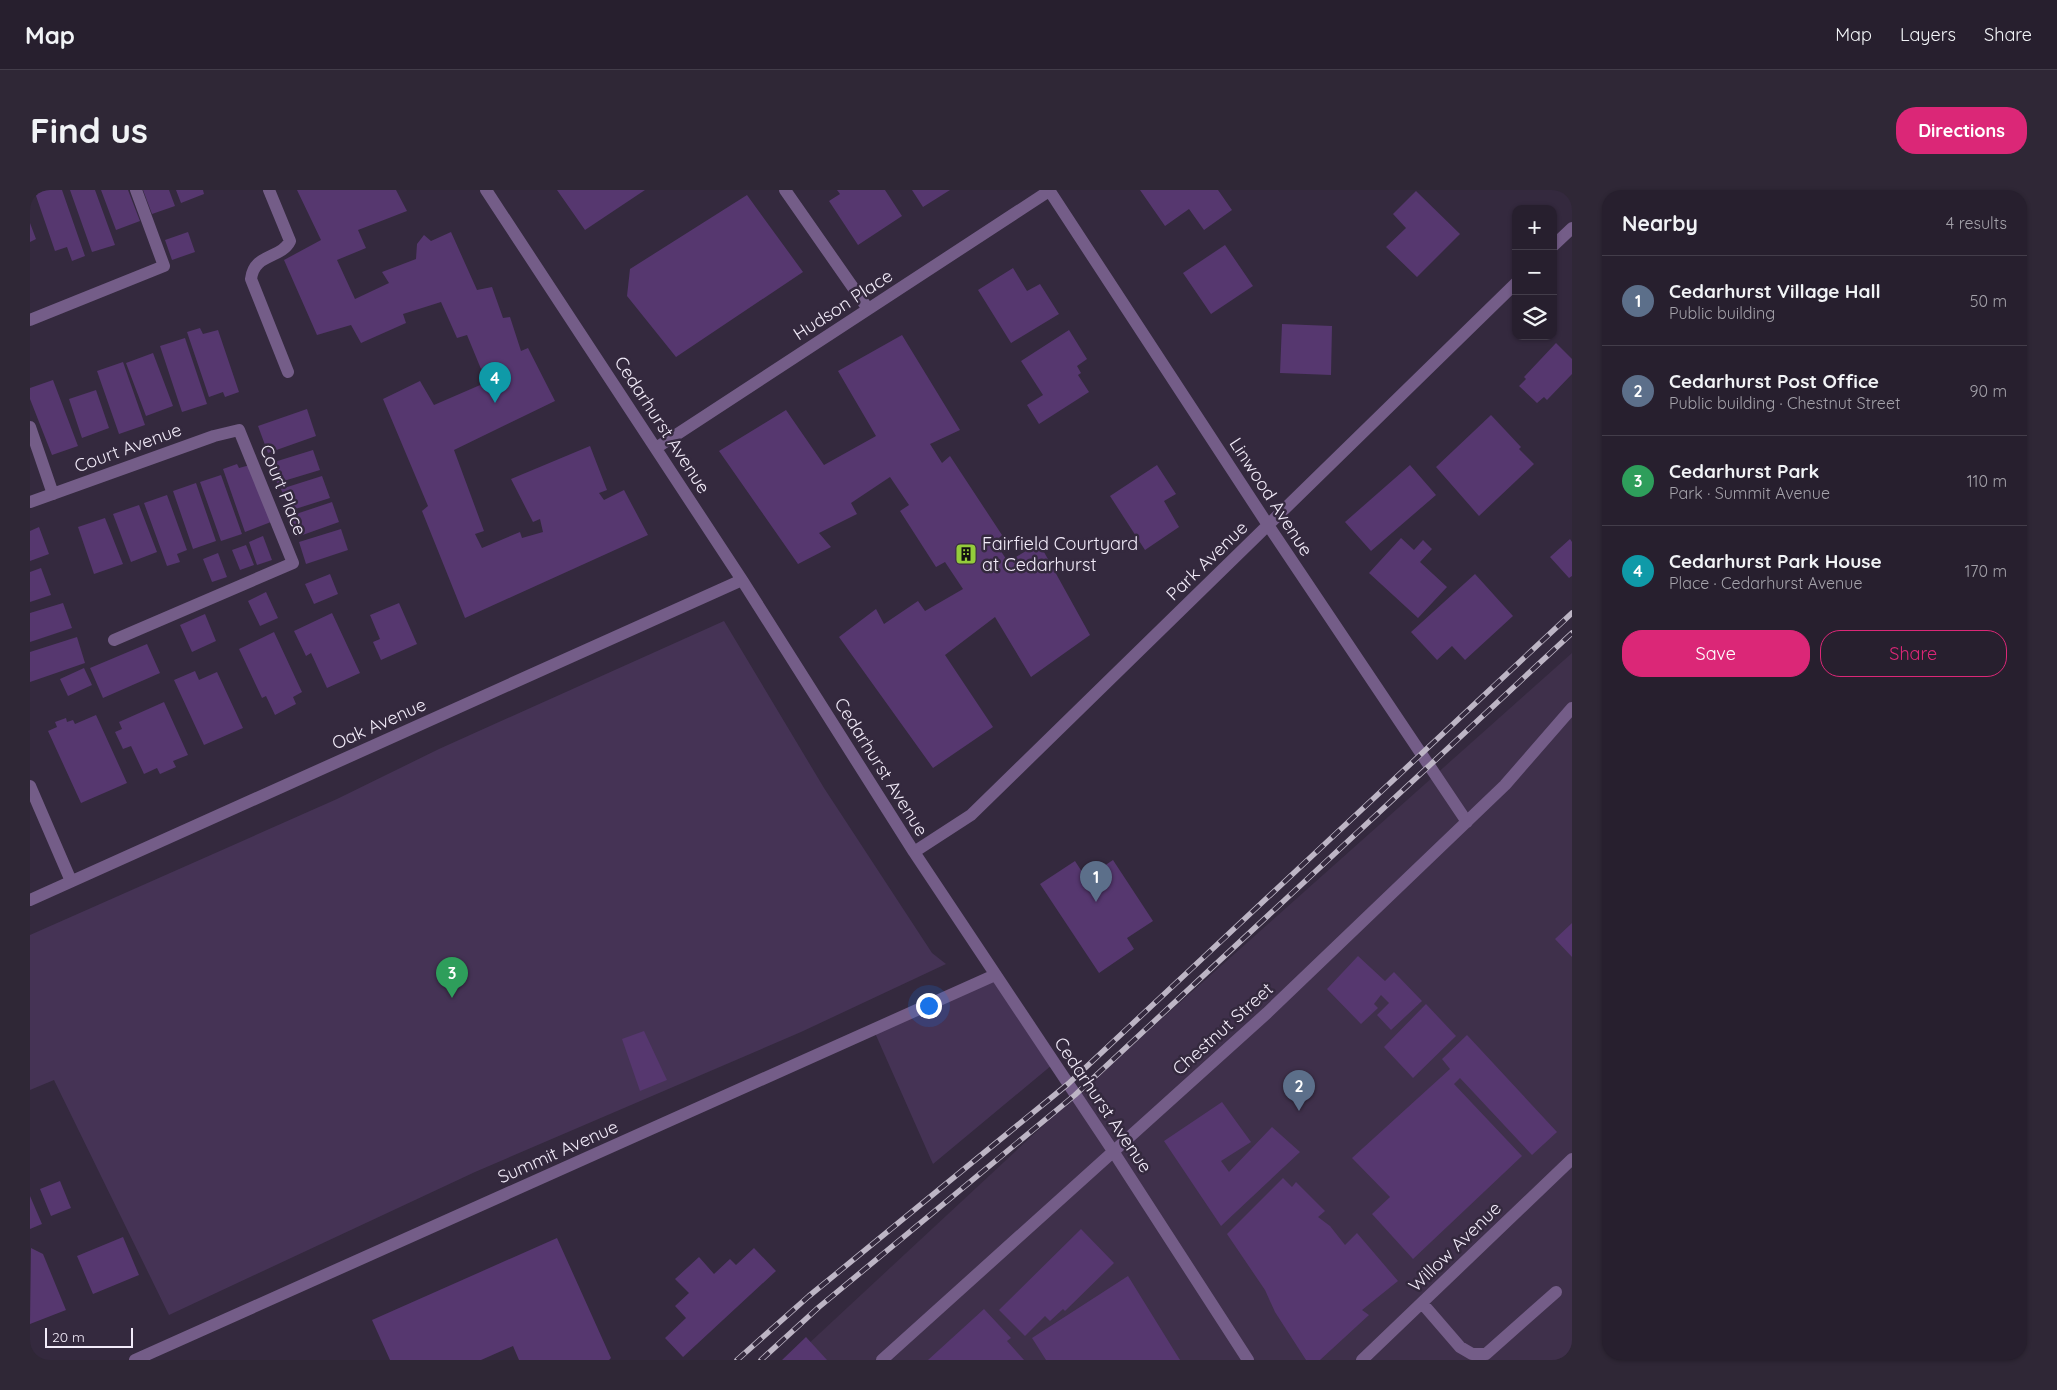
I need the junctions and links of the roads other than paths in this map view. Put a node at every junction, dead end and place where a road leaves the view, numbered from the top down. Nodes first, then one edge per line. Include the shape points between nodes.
1 (136, 190) edge
2 (269, 190) edge
3 (486, 190) edge
4 (785, 190) edge
5 (1049, 190) edge
6 (1572, 228) edge
7 (1557, 242) edge
8 (1512, 287) edge
9 (868, 309) junction
10 (30, 320) edge
11 (288, 372) dead end
12 (30, 427) edge
13 (240, 430) joint
14 (656, 448) junction
15 (53, 494) junction
16 (30, 502) edge
17 (1268, 525) junction
18 (742, 580) junction
19 (114, 640) dead end
20 (1572, 708) edge
21 (30, 786) edge
22 (1467, 822) junction
23 (914, 852) junction
24 (72, 881) junction
25 (30, 900) edge
26 (995, 975) junction
27 (1113, 1151) junction
28 (1572, 1159) edge
29 (1556, 1292) dead end
30 (1422, 1303) junction
31 (135, 1360) edge
32 (882, 1360) edge
33 (1248, 1360) edge
34 (1362, 1360) edge

1 - 10 street via 164,266
2 - 11 street via 290,241 287,247 257,264 251,279
3 - 14 street, Cedarhurst Avenue
4 - 9 street
5 - 9 street, Hudson Place
5 - 17 street, Linwood Avenue
6 - 7 street
8 - 17 street, Park Avenue
9 - 14 street, Hudson Place
12 - 15 street
13 - 15 street, Court Avenue via 214,436
13 - 19 street, Court Place via 294,562
14 - 18 street, Cedarhurst Avenue
15 - 16 street, Court Avenue
17 - 22 street, Linwood Avenue
17 - 23 street, Park Avenue via 971,815
18 - 23 street, Cedarhurst Avenue
18 - 24 street, Oak Avenue
20 - 22 street, Chestnut Street via 1505,785
21 - 24 street
22 - 27 street, Chestnut Street via 1267,1013
23 - 26 street, Cedarhurst Avenue
24 - 25 street, Oak Avenue
26 - 27 street, Cedarhurst Avenue
26 - 31 street, Summit Avenue
27 - 32 street, Chestnut Street
27 - 33 street, Cedarhurst Avenue
28 - 30 street, Willow Avenue
29 - 30 street via 1486,1354 1472,1354 1460,1346
30 - 34 street, Willow Avenue

